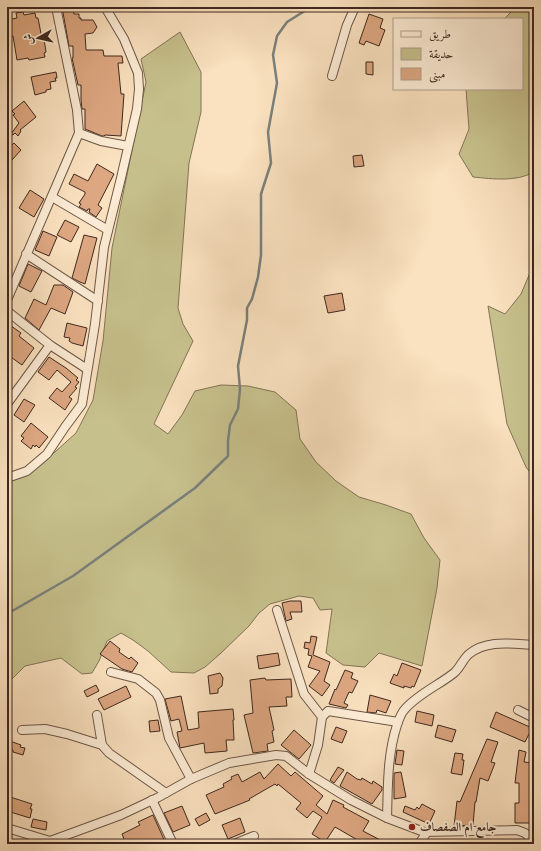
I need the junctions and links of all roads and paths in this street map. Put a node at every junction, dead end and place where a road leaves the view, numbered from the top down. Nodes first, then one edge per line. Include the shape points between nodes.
1 (56, 7) edge
2 (105, 7) edge
3 (355, 7) edge
4 (332, 76) dead end
5 (79, 133) junction
6 (128, 146) junction
7 (52, 197) junction
8 (108, 230) junction
9 (26, 254) junction
10 (7, 300) edge
11 (98, 301) junction
12 (7, 311) edge
13 (50, 345) junction
14 (87, 369) junction
15 (7, 404) edge
16 (7, 478) edge
17 (278, 610) dead end
18 (534, 645) edge
19 (111, 672) dead end
20 (518, 710) dead end
21 (97, 715) dead end
22 (322, 717) junction
23 (534, 718) edge
24 (398, 722) junction
25 (22, 730) dead end
26 (102, 745) junction
27 (310, 774) junction
28 (191, 779) junction
29 (166, 793) junction
30 (152, 800) junction
31 (386, 818) junction
32 (7, 828) edge
33 (427, 832) junction
34 (254, 836) dead end
35 (534, 841) edge
36 (46, 843) edge
37 (173, 844) edge
38 (234, 844) edge
39 (419, 844) edge

1 - 5 street via 77,110
2 - 6 street via 124,39 138,73 137,109
3 - 4 street
5 - 6 street via 101,141
5 - 7 street
6 - 8 street
7 - 8 street
7 - 9 street
8 - 11 street
9 - 10 street
9 - 11 street
11 - 14 street
12 - 13 street
13 - 14 street
13 - 15 street
14 - 16 street via 82,404 47,454 27,470
17 - 22 street via 304,694
18 - 24 street via 497,643 476,649 454,673 405,708
19 - 28 street via 138,679 156,693 169,738
20 - 23 street
21 - 26 street
22 - 24 street via 328,711
22 - 27 street
24 - 31 street via 390,753
25 - 26 street via 45,729
26 - 29 street via 109,753
27 - 28 street via 286,756 276,754 229,762
27 - 31 street
28 - 29 street
29 - 30 street
30 - 36 street
30 - 37 street
31 - 33 street
32 - 36 street
33 - 35 street via 517,830
33 - 39 street
34 - 38 street

